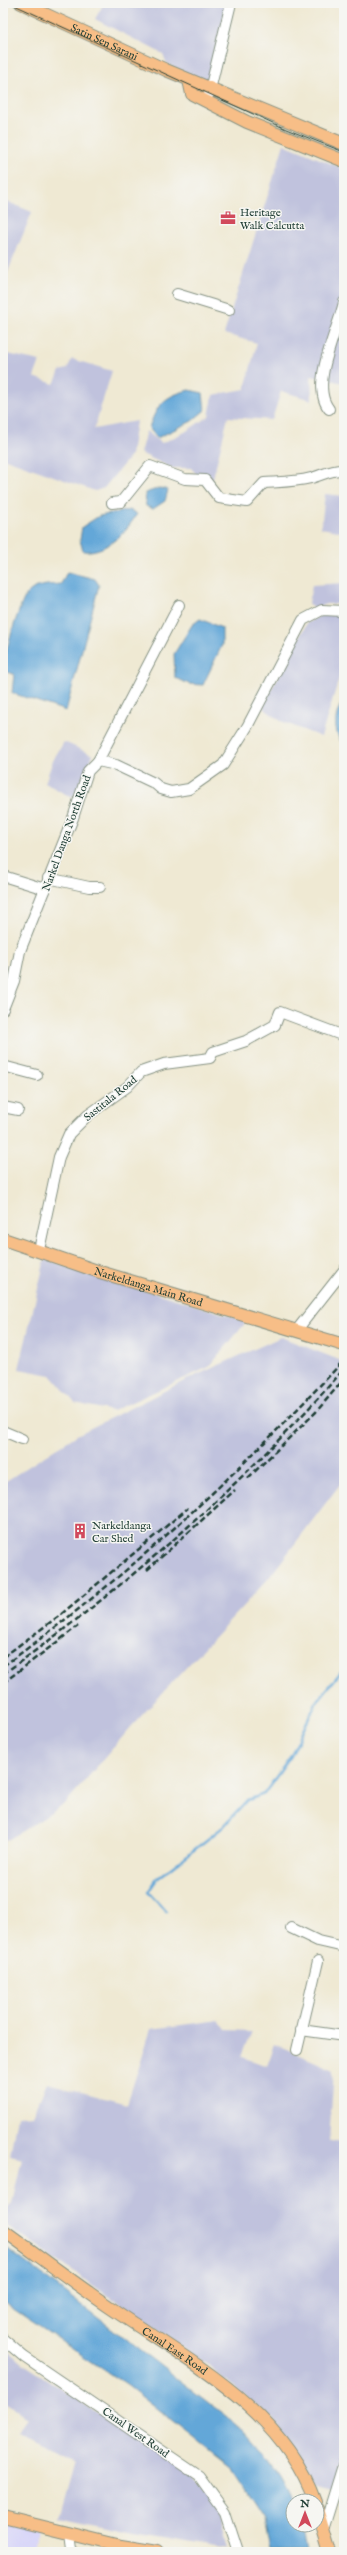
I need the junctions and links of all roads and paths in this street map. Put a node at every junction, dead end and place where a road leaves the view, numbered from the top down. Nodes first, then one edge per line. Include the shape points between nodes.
1 (21, 3) edge
2 (231, 3) edge
3 (189, 80) junction
4 (209, 88) junction
5 (209, 103) junction
6 (344, 144) edge
7 (344, 161) edge
8 (177, 294) dead end
9 (344, 302) edge
10 (229, 310) dead end
11 (329, 409) dead end
12 (344, 470) edge
13 (112, 503) dead end
14 (179, 605) dead end
15 (344, 611) edge
16 (98, 761) junction
17 (3, 876) edge
18 (48, 878) junction
19 (100, 887) dead end
20 (45, 888) junction
21 (3, 1009) edge
22 (344, 1036) edge
23 (3, 1066) edge
24 (37, 1075) dead end
25 (3, 1107) edge
26 (18, 1110) dead end
27 (3, 1239) edge
28 (39, 1250) junction
29 (344, 1270) edge
30 (296, 1330) junction
31 (344, 1345) edge
32 (3, 1431) edge
33 (22, 1440) dead end
34 (291, 1928) dead end
35 (344, 1946) edge
36 (318, 1961) dead end
37 (301, 2030) junction
38 (344, 2036) edge
39 (297, 2050) dead end
40 (3, 2230) edge
41 (3, 2339) edge
42 (344, 2462) edge
43 (311, 2493) edge
44 (3, 2517) edge
45 (325, 2524) edge
46 (324, 2533) edge
47 (70, 2534) junction
48 (74, 2552) edge
49 (158, 2552) edge
50 (238, 2552) edge
51 (330, 2552) edge

1 - 3 main road, Satin Sen Sarani
2 - 4 street
3 - 4 main road, Satin Sen Sarani
3 - 5 main road via 192,94
4 - 5 street
4 - 6 main road, Satin Sen Sarani
5 - 7 main road via 275,134
8 - 10 street
9 - 11 street via 320,387
12 - 13 street via 332,469 313,478 295,482 264,483 247,502 219,498 205,480 185,479 150,466 121,502
14 - 16 street, Narkel Danga North Road
15 - 16 street via 322,610 303,620 247,727 223,765 189,789 172,792 161,789 116,765
16 - 18 street, Narkel Danga North Road via 88,771 73,818
17 - 20 street
18 - 19 street
18 - 20 street, Narkel Danga North Road
20 - 21 street, Narkel Danga North Road via 20,951 14,981
22 - 28 street, Sastitala Road via 280,1012 275,1025 246,1041 213,1052 210,1058 164,1064 141,1072 127,1087 88,1115 69,1134 59,1157
23 - 24 street
25 - 26 street
27 - 28 main road, Narkeldanga Main Road
28 - 30 main road, Narkeldanga Main Road via 100,1272
29 - 30 street
30 - 31 main road, Narkeldanga Main Road
32 - 33 street
34 - 35 street via 318,1941
36 - 37 street
37 - 38 street
37 - 39 street
40 - 43 main road, Canal East Road via 101,2302 217,2380 268,2423 295,2459
41 - 50 street, Canal West Road via 24,2357 199,2476 226,2512
42 - 45 street
44 - 47 main road
46 - 51 main road
47 - 48 street
47 - 49 main road

